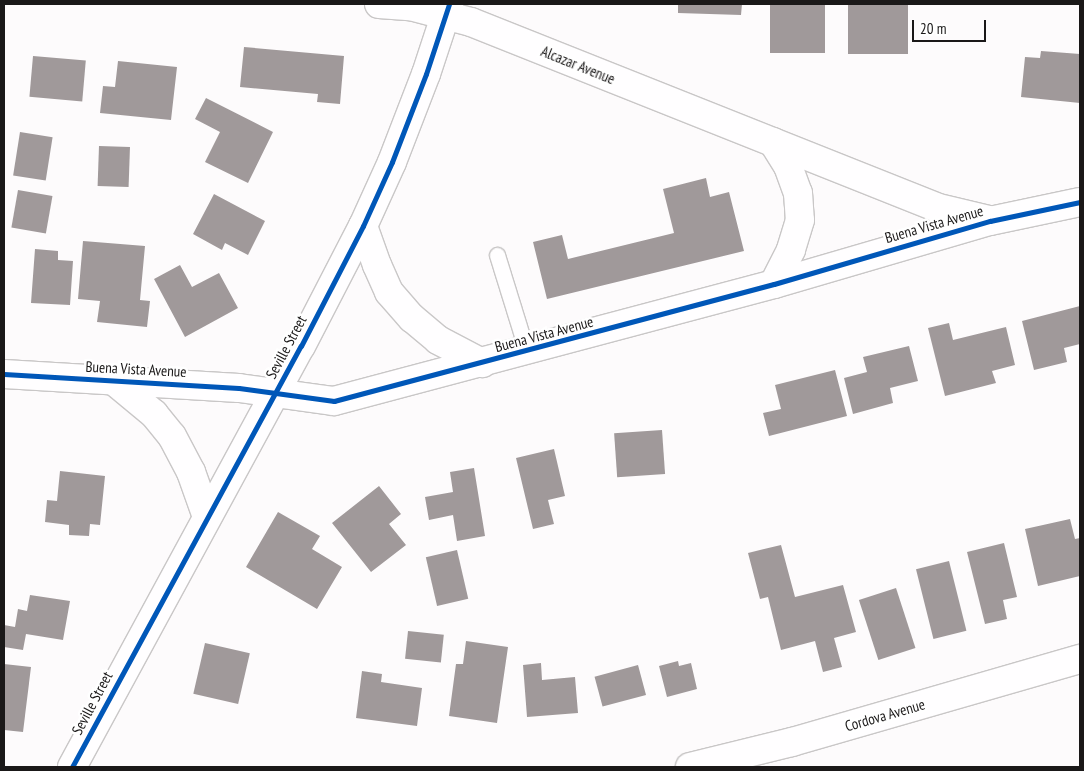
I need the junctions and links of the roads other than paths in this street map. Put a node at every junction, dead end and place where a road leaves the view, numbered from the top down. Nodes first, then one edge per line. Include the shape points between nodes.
1 (379, 4) edge
2 (447, 9) edge
3 (773, 142) junction
4 (1080, 202) edge
5 (990, 221) junction
6 (364, 226) junction
7 (497, 255) dead end
8 (774, 284) junction
9 (527, 352) junction
10 (482, 363) junction
11 (4, 374) edge
12 (114, 381) junction
13 (276, 393) junction
14 (207, 517) junction
15 (1080, 659) edge
16 (72, 767) edge
17 (690, 767) edge

1 - 2 street, Alcazar Avenue
2 - 3 street, Alcazar Avenue via 471,22
2 - 6 street, Seville Street via 396,153
3 - 5 street, Alcazar Avenue via 935,207
3 - 8 street via 788,166 798,192 800,220
4 - 5 street, Buena Vista Avenue
5 - 8 street, Buena Vista Avenue
6 - 10 street via 389,292 438,340
6 - 13 street, Seville Street
7 - 9 lane
8 - 9 street, Buena Vista Avenue
9 - 10 street, Buena Vista Avenue
10 - 13 street, Buena Vista Avenue via 334,401
11 - 12 street, Buena Vista Avenue
12 - 13 street, Buena Vista Avenue
12 - 14 street via 154,414 172,436 191,472
13 - 14 street, Seville Street
14 - 16 street, Seville Street
15 - 17 street, Cordova Avenue via 792,742

